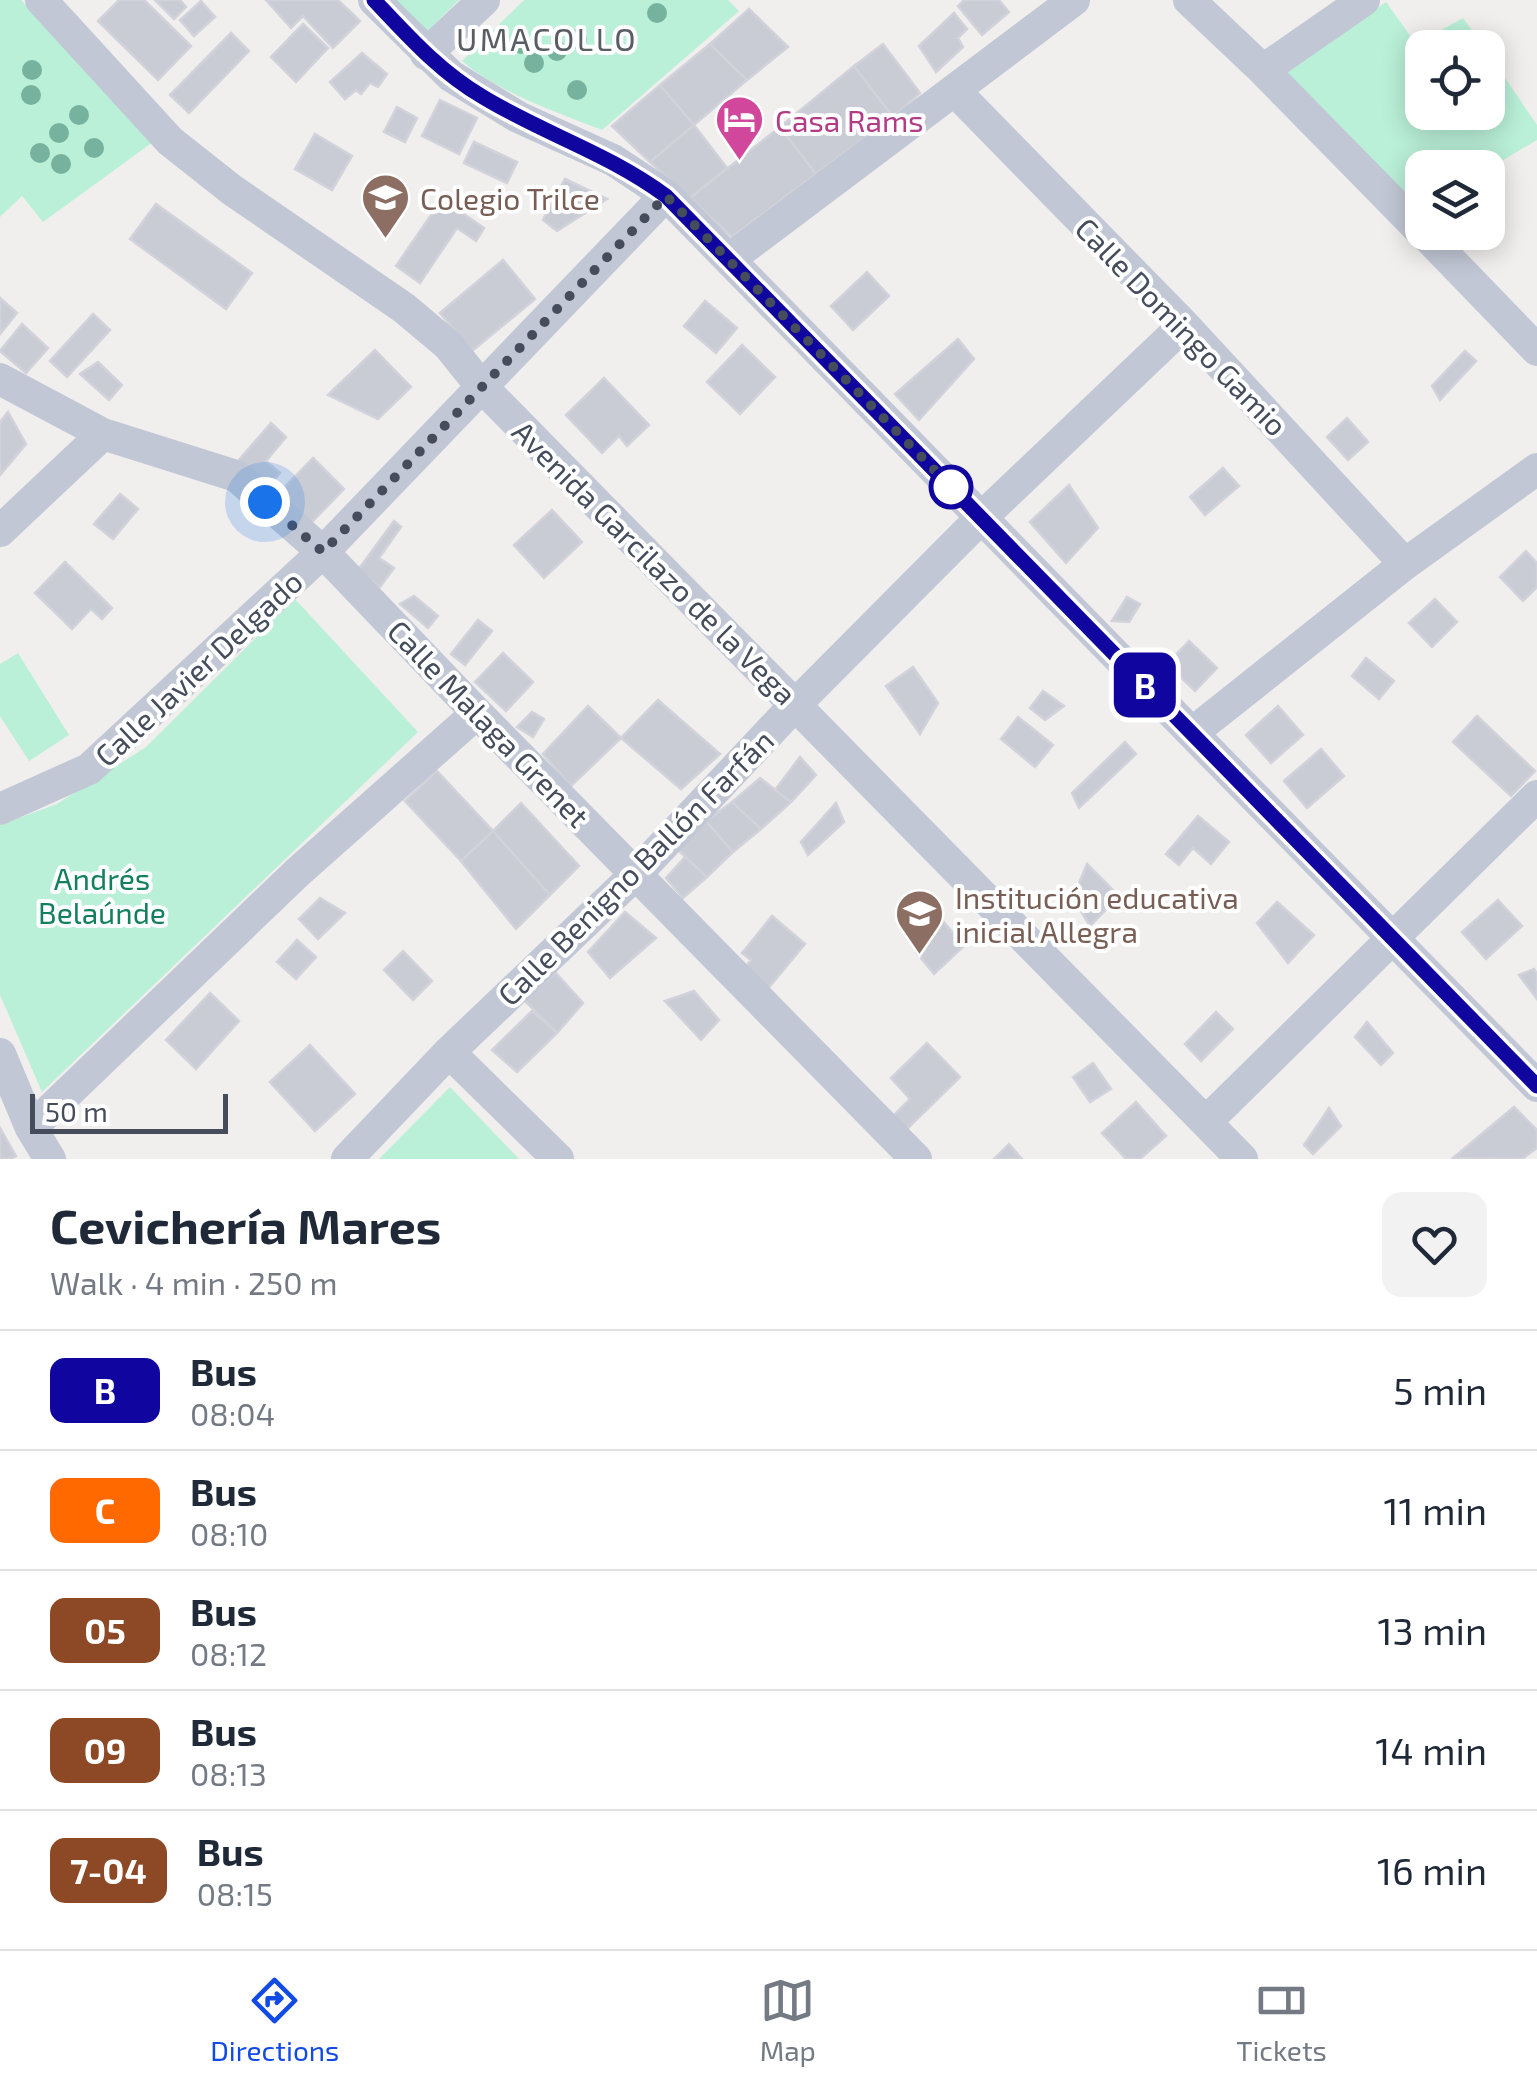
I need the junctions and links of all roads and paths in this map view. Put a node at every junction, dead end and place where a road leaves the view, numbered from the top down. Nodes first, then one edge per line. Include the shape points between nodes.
1 (374, 0) edge
2 (484, 0) edge
3 (1074, 0) edge
4 (1189, 0) edge
5 (1364, 0) edge
6 (58, 6) edge
7 (426, 54) junction
8 (1263, 70) junction
9 (955, 91) junction
10 (666, 196) junction
11 (1405, 214) edge
12 (1440, 250) edge
13 (731, 258) junction
14 (1184, 325) junction
15 (1537, 350) edge
16 (0, 379) edge
17 (481, 386) junction
18 (103, 434) junction
19 (1537, 469) edge
20 (981, 518) junction
21 (0, 531) edge
22 (323, 552) junction
23 (1405, 564) junction
24 (795, 705) junction
25 (477, 713) junction
26 (1192, 733) junction
27 (1537, 796) edge
28 (0, 809) edge
29 (637, 872) junction
30 (1391, 937) junction
31 (450, 1052) junction
32 (0, 1054) edge
33 (1537, 1086) edge
34 (1206, 1122) junction
35 (31, 1128) junction
36 (50, 1159) edge
37 (347, 1159) edge
38 (558, 1159) edge
39 (916, 1159) edge
40 (1242, 1159) edge

1 - 7 street
2 - 7 street
3 - 9 street
4 - 8 street
5 - 8 street
6 - 17 street, Avenida Garcilazo de la Vega via 170,142 404,308 448,345
7 - 10 street via 483,98 613,160
8 - 11 street
9 - 13 street
9 - 14 street, Calle Domingo Gamio
10 - 13 street
10 - 17 street, Calle Javier Delgado
12 - 15 street
13 - 20 street
14 - 20 street, Calle Benigno Ballón Farfán
14 - 23 street, Calle Domingo Gamio
16 - 18 street, Calle Malaga Grenet
17 - 22 street, Calle Javier Delgado
17 - 24 street, Avenida Garcilazo de la Vega
18 - 21 street
18 - 22 street, Calle Malaga Grenet via 236,476
19 - 23 street
20 - 24 street, Calle Benigno Ballón Farfán
20 - 26 street
22 - 25 street, Calle Malaga Grenet
22 - 28 street, Calle Javier Delgado via 89,769
23 - 26 street
24 - 29 street, Calle Benigno Ballón Farfán
24 - 34 street, Avenida Garcilazo de la Vega
25 - 29 street, Calle Malaga Grenet
25 - 35 street via 298,872
26 - 30 street
27 - 30 street
29 - 31 street, Calle Benigno Ballón Farfán
29 - 39 street, Calle Malaga Grenet
30 - 33 street
30 - 34 street
31 - 37 street, Calle Benigno Ballón Farfán
31 - 38 street
32 - 35 street
34 - 40 street, Avenida Garcilazo de la Vega
35 - 36 street

